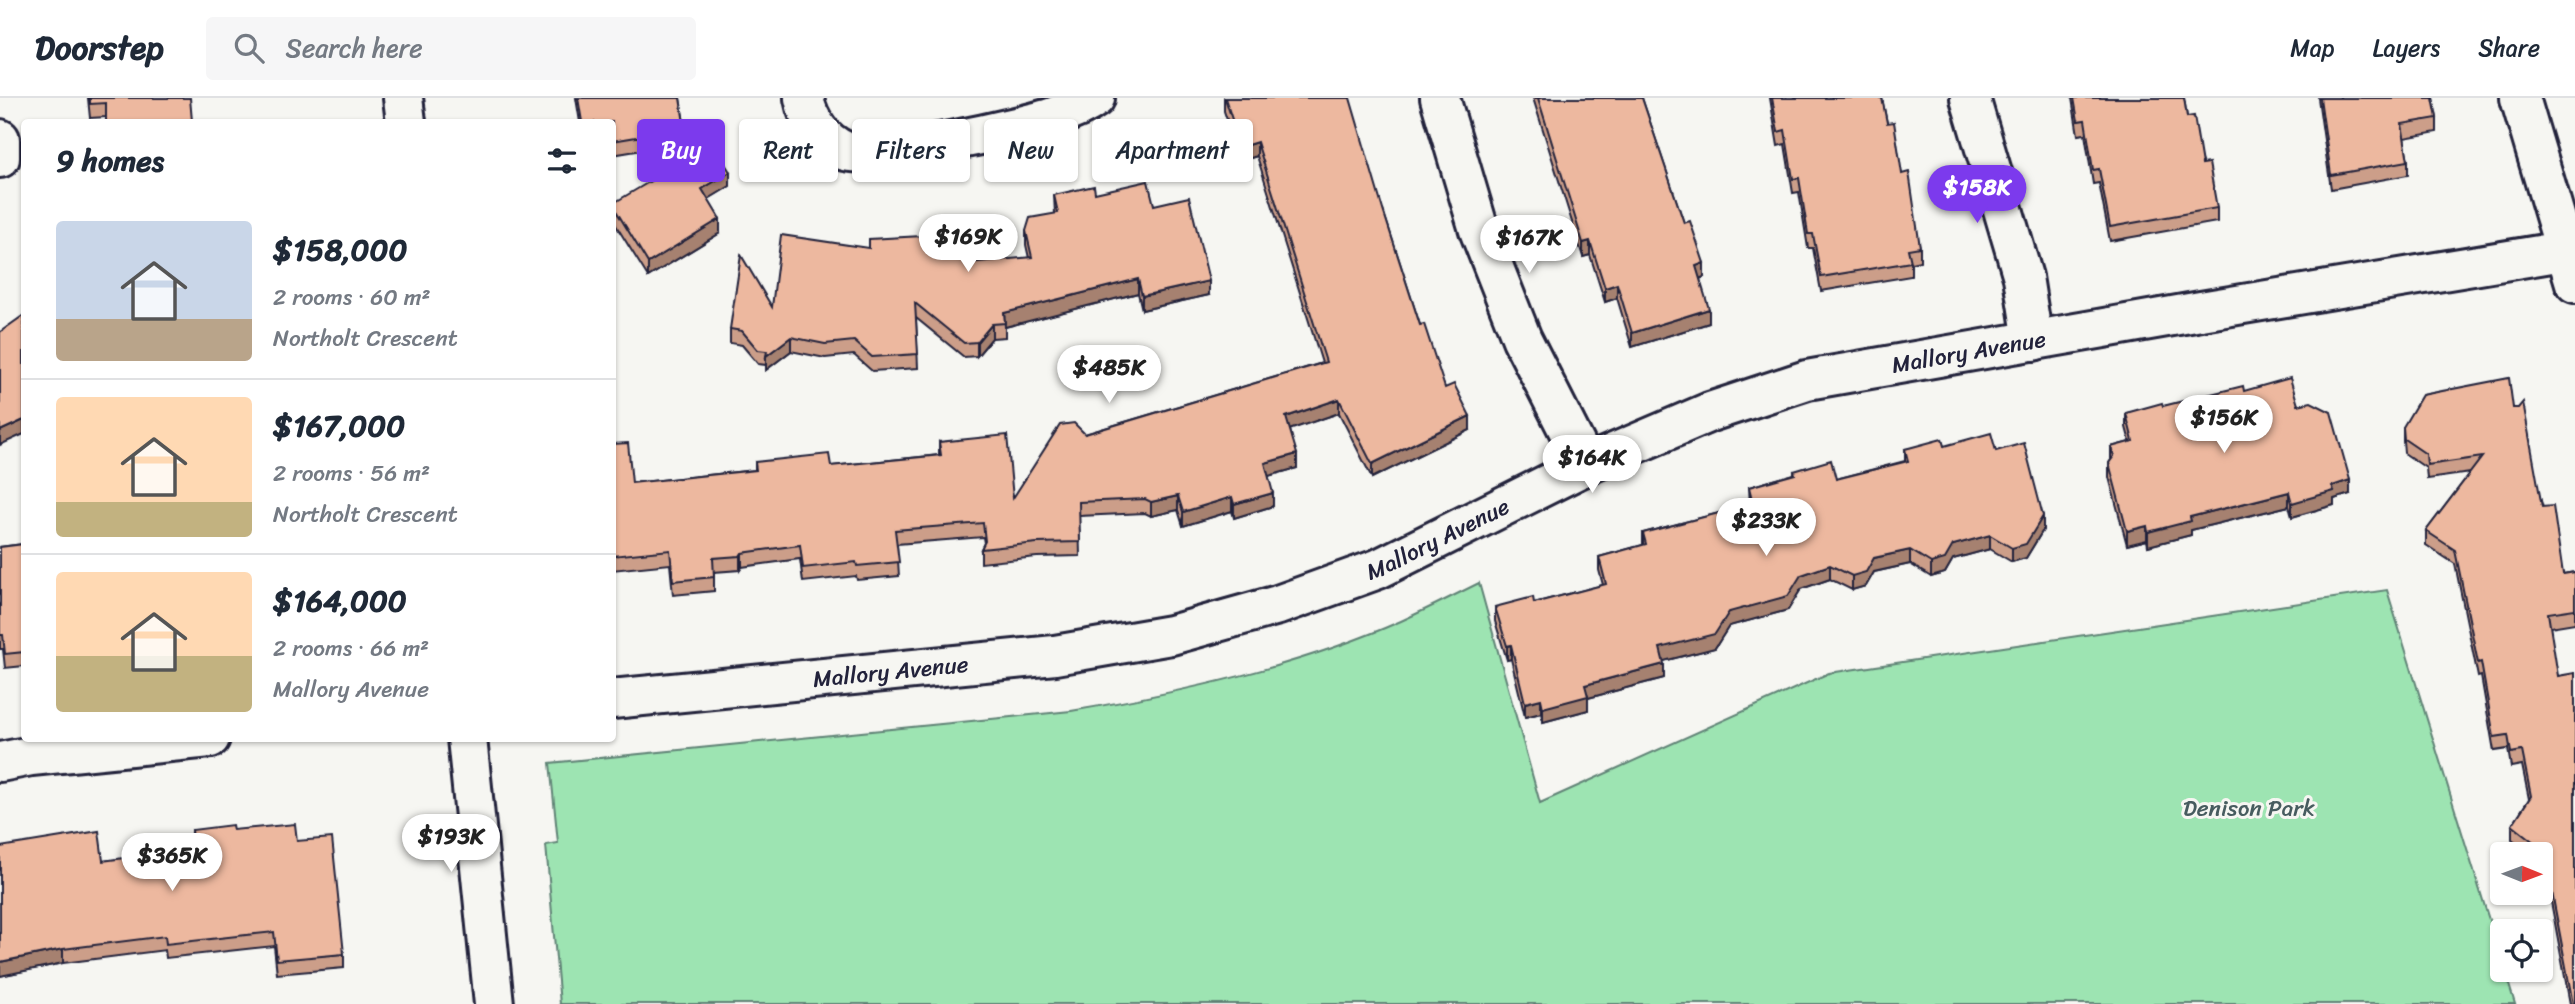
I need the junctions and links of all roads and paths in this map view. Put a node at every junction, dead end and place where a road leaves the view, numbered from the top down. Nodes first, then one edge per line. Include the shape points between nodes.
1 (403, 98) edge
2 (804, 98) edge
3 (1095, 98) edge
4 (1440, 98) edge
5 (1970, 98) edge
6 (2520, 98) edge
7 (406, 119) edge
8 (0, 139) edge
9 (0, 158) edge
10 (2572, 261) edge
11 (2033, 341) junction
12 (1587, 465) junction
13 (616, 699) edge
14 (170, 742) edge
15 (467, 742) edge
16 (0, 762) edge
17 (494, 1004) edge

1 - 7 street
2 - 3 street via 817,131 846,152 884,152 1055,117
4 - 12 street via 1479,230 1517,327
5 - 11 street via 2023,277
6 - 10 street
8 - 9 street
10 - 11 street, Mallory Avenue
11 - 12 street, Mallory Avenue via 1807,380 1710,412
12 - 13 street, Mallory Avenue via 1378,569 1278,605 1171,635 1055,654
14 - 16 street
15 - 17 street

